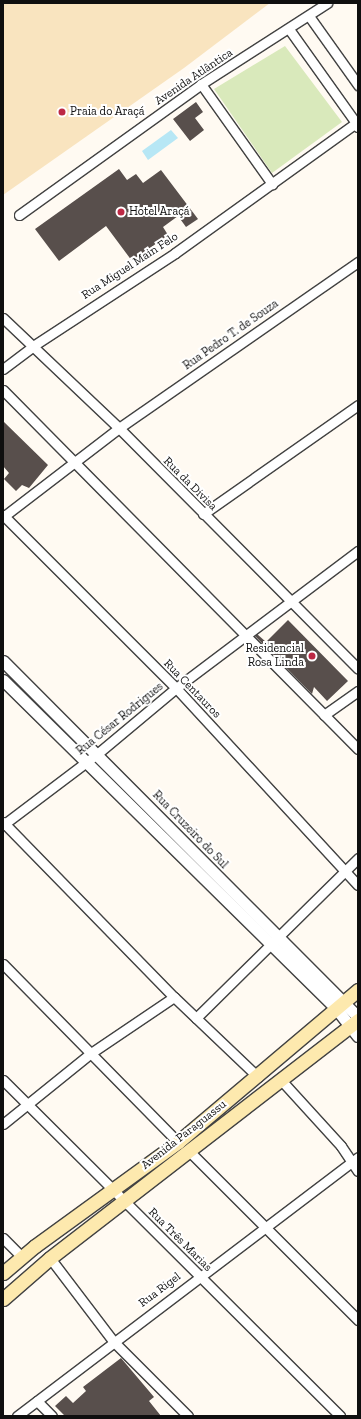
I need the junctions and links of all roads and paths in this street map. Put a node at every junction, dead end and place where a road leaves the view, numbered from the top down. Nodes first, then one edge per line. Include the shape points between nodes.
1 (326, 3) edge
2 (309, 16) junction
3 (289, 29) junction
4 (201, 84) junction
5 (358, 85) edge
6 (357, 124) edge
7 (272, 184) junction
8 (19, 216) dead end
9 (358, 262) edge
10 (3, 318) edge
11 (33, 346) junction
12 (3, 369) edge
13 (3, 390) edge
14 (358, 405) edge
15 (118, 428) junction
16 (75, 462) junction
17 (203, 514) junction
18 (3, 516) edge
19 (358, 551) edge
20 (290, 600) junction
21 (245, 634) junction
22 (3, 660) edge
23 (358, 669) edge
24 (3, 680) edge
25 (176, 688) junction
26 (358, 691) edge
27 (324, 715) junction
28 (358, 749) edge
29 (97, 754) junction
30 (85, 763) junction
31 (4, 824) edge
32 (176, 835) junction
33 (166, 843) junction
34 (358, 858) edge
35 (345, 870) junction
36 (358, 884) edge
37 (272, 940) junction
38 (3, 964) edge
39 (358, 990) edge
40 (174, 997) junction
41 (338, 1004) junction
42 (196, 1018) junction
43 (356, 1025) edge
44 (91, 1053) junction
45 (258, 1077) junction
46 (3, 1080) edge
47 (281, 1080) junction
48 (28, 1104) junction
49 (3, 1124) edge
50 (178, 1142) junction
51 (190, 1152) junction
52 (355, 1159) edge
53 (358, 1171) edge
54 (113, 1189) junction
55 (125, 1202) junction
56 (265, 1228) junction
57 (3, 1238) edge
58 (22, 1258) junction
59 (50, 1258) junction
60 (3, 1273) edge
61 (198, 1277) junction
62 (3, 1299) edge
63 (358, 1320) edge
64 (113, 1341) junction
65 (38, 1401) junction
66 (17, 1416) edge
67 (52, 1416) edge
68 (188, 1416) edge
69 (340, 1416) edge

1 - 2 street, Avenida Atlântica
2 - 3 street, Avenida Atlântica
2 - 5 street
3 - 4 street, Avenida Atlântica
3 - 6 street
4 - 7 street
4 - 8 street, Avenida Atlântica
6 - 7 street, Rua Miguel Main Felo
7 - 11 street, Rua Miguel Main Felo via 176,253
9 - 15 street, Rua Pedro T. de Souza
10 - 11 street, Rua da Divisa
11 - 12 street, Rua Miguel Main Felo
11 - 15 street, Rua da Divisa
13 - 16 street
14 - 17 street
15 - 16 street, Rua Pedro T. de Souza
15 - 17 street, Rua da Divisa
16 - 18 street, Rua Pedro T. de Souza
16 - 21 street
17 - 20 street, Rua da Divisa
18 - 25 street, Rua Centauros
19 - 20 street, Rua César Rodrigues
20 - 21 street, Rua César Rodrigues
20 - 23 street, Rua da Divisa
21 - 25 street, Rua César Rodrigues
21 - 27 street
22 - 29 street, Rua Cruzeiro do Sul
24 - 30 street, Rua Cruzeiro do Sul
25 - 29 street, Rua César Rodrigues
25 - 35 street, Rua Centauros
26 - 27 street
27 - 28 street
29 - 30 street, Rua César Rodrigues
29 - 32 street, Rua Cruzeiro do Sul
30 - 31 street, Rua César Rodrigues
30 - 33 street, Rua Cruzeiro do Sul
31 - 40 street
32 - 33 street
32 - 37 street, Rua Cruzeiro do Sul
33 - 37 street, Rua Cruzeiro do Sul
34 - 35 street
35 - 36 street, Rua Centauros
35 - 37 street
37 - 41 street, Rua Cruzeiro do Sul
37 - 42 street
38 - 44 street
39 - 41 main road, Avenida Paraguassu
40 - 42 street
40 - 44 street
41 - 43 street, Rua Cruzeiro do Sul
41 - 45 main road, Avenida Paraguassu
42 - 45 street
43 - 47 main road, Avenida Paraguassu
44 - 48 street
44 - 50 street
45 - 50 main road, Avenida Paraguassu
46 - 48 street, Rua Três Marias
47 - 51 main road, Avenida Paraguassu
47 - 52 street
48 - 49 street
48 - 54 street, Rua Três Marias
50 - 54 main road, Avenida Paraguassu
51 - 55 main road, Avenida Paraguassu
51 - 56 street
52 - 53 street
52 - 56 street, Rua Rigel
54 - 55 street, Rua Três Marias
54 - 58 main road, Avenida Paraguassu
55 - 59 main road, Avenida Paraguassu
55 - 61 street, Rua Três Marias
56 - 61 street, Rua Rigel
56 - 63 street
57 - 58 street
58 - 60 main road, Avenida Paraguassu
59 - 62 main road, Avenida Paraguassu
59 - 64 street
61 - 64 street, Rua Rigel
61 - 69 street, Rua Três Marias
64 - 65 street, Rua Rigel
64 - 68 street
65 - 66 street, Rua Rigel
65 - 67 street

